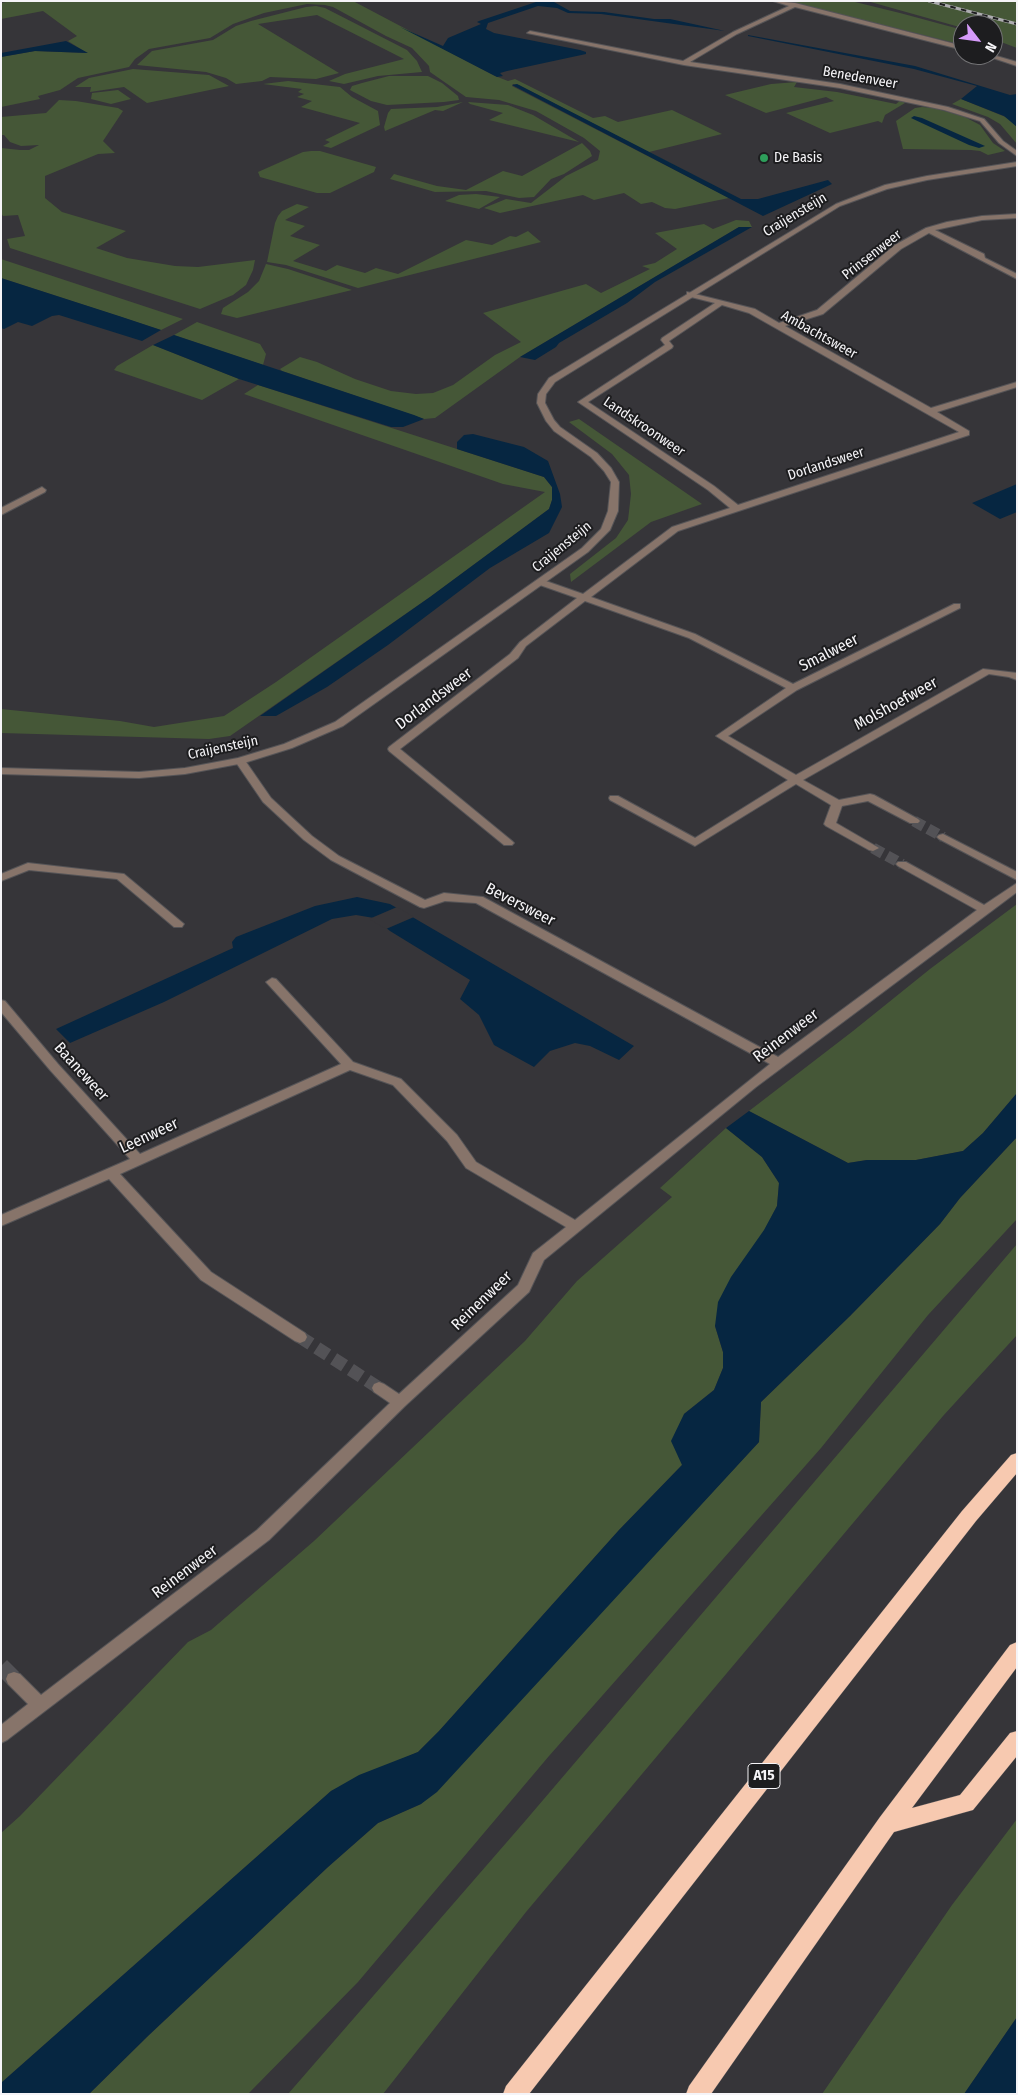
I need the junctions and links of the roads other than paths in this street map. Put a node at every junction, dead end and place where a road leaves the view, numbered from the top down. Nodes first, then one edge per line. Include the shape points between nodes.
1 (776, 1) edge
2 (795, 5) junction
3 (530, 33) dead end
4 (953, 45) edge
5 (1003, 60) edge
6 (684, 63) junction
7 (1017, 64) edge
8 (1017, 154) edge
9 (1017, 164) edge
10 (1017, 216) edge
11 (928, 230) junction
12 (1017, 276) edge
13 (690, 294) junction
14 (720, 303) junction
15 (778, 326) junction
16 (1017, 384) edge
17 (930, 411) junction
18 (42, 490) dead end
19 (736, 508) junction
20 (1, 512) edge
21 (540, 582) junction
22 (585, 597) junction
23 (957, 606) dead end
24 (1017, 677) edge
25 (793, 688) junction
26 (240, 761) junction
27 (1, 771) edge
28 (795, 780) junction
29 (614, 798) dead end
30 (837, 804) junction
31 (914, 821) tunnel mouth
32 (943, 837) tunnel mouth
33 (508, 843) dead end
34 (873, 848) tunnel mouth
35 (902, 864) tunnel mouth
36 (1017, 877) edge
37 (1, 878) edge
38 (1017, 886) edge
39 (983, 909) junction
40 (178, 924) dead end
41 (272, 982) dead end
42 (1, 1004) edge
43 (779, 1063) junction
44 (349, 1065) junction
45 (138, 1160) junction
46 (111, 1174) junction
47 (1, 1221) edge
48 (575, 1226) junction
49 (300, 1337) tunnel mouth
50 (379, 1388) tunnel mouth
51 (400, 1402) junction
52 (1017, 1460) edge
53 (1017, 1650) edge
54 (14, 1679) tunnel mouth
55 (40, 1705) junction
56 (1, 1734) edge
57 (1017, 1740) edge
58 (887, 1824) junction
59 (514, 2094) edge
60 (697, 2094) edge

1 - 2 street
2 - 4 street
2 - 6 street via 735,33
3 - 6 street, Benedenveer
5 - 7 street
6 - 8 street, Benedenveer via 840,86 946,108 982,120 1001,142
9 - 13 street, Craijensteijn via 927,178 862,195 838,205
10 - 11 street, Prinsenweer via 982,218
11 - 12 street
11 - 15 street, Prinsenweer via 898,247 820,312
13 - 14 street, Ambachtsweer
13 - 21 street, Craijensteijn via 552,380 542,394 542,403 550,421 608,470 615,482 616,495 605,530 585,550
14 - 15 street, Ambachtsweer via 752,311
14 - 19 street, Landskroonweer via 665,340 669,346 582,402
15 - 17 street, Ambachtsweer
16 - 17 street
17 - 19 street, Dorlandsweer via 966,433
18 - 20 street
19 - 22 street, Dorlandsweer via 675,529
21 - 22 street
21 - 26 street, Craijensteijn via 339,724 288,746
22 - 25 street via 692,636
22 - 33 street, Dorlandsweer via 393,749
23 - 25 street, Smalweer
24 - 28 street, Molshoefweer via 987,671
25 - 28 street, Smalweer via 721,736
26 - 27 street, Craijensteijn via 139,775
26 - 43 street, Beversweer via 267,800 335,858 424,904 444,897 479,900
28 - 29 street, Molshoefweer via 695,843
28 - 30 street
30 - 31 street via 870,797
30 - 34 street via 830,824
32 - 36 street
35 - 39 street
37 - 40 street via 28,866 120,876
38 - 39 street, Reinenweer
39 - 43 street, Reinenweer
41 - 44 street
42 - 45 street, Baaneweer
43 - 48 street, Reinenweer
44 - 45 street, Leenweer
44 - 48 street via 397,1082 452,1138 472,1165
45 - 46 street, Leenweer
46 - 47 street
46 - 49 street, Leenweer via 206,1276
48 - 51 street, Reinenweer via 538,1257 524,1288
50 - 51 street
51 - 55 street, Reinenweer via 263,1535
52 - 59 highway, A15 via 957,1531
53 - 58 highway
54 - 55 street
55 - 56 street, Reinenweer
57 - 58 highway via 966,1803
58 - 60 highway

